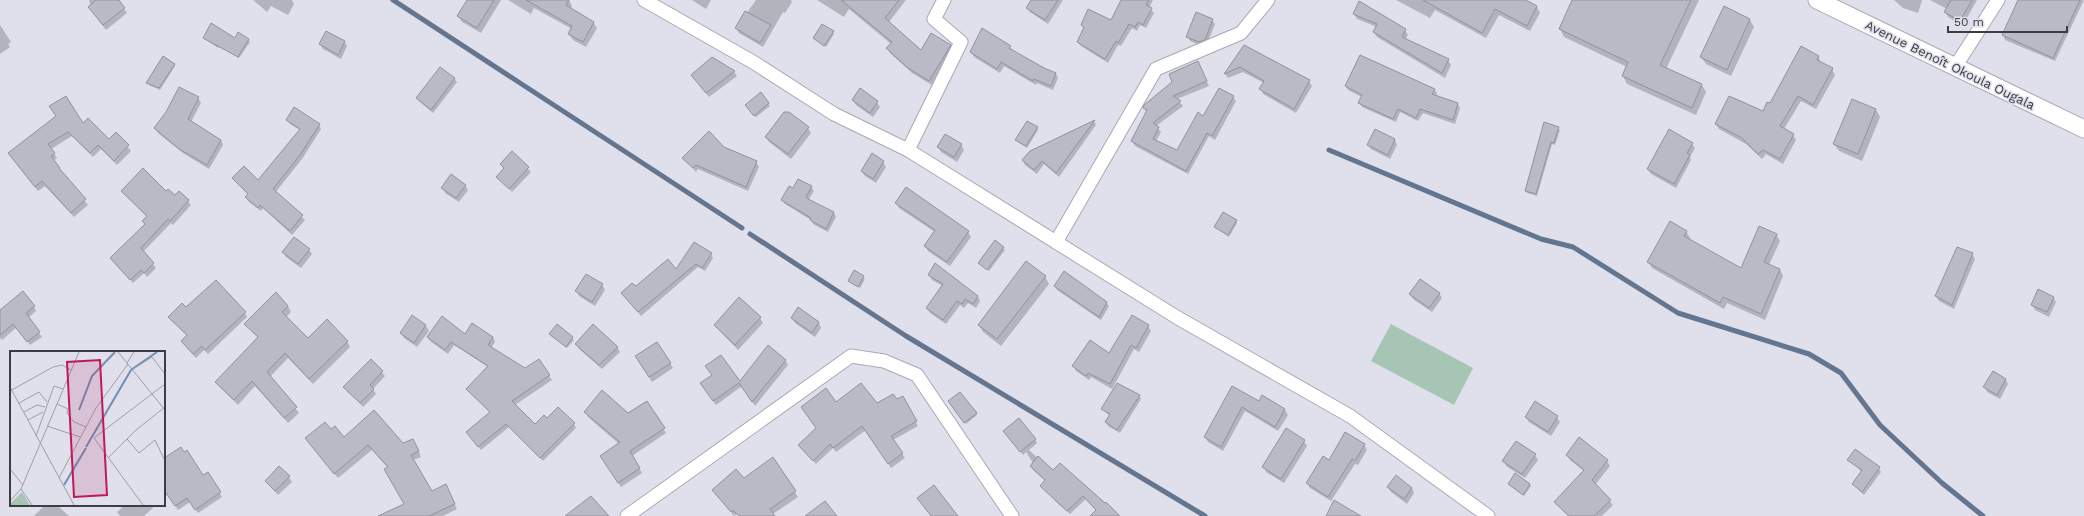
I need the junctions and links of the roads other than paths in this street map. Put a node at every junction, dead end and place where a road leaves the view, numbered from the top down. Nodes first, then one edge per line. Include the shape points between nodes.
1 (644, 0) edge
2 (944, 0) edge
3 (1268, 0) edge
4 (1817, 0) edge
5 (1998, 0) edge
6 (1955, 67) junction
7 (2084, 129) edge
8 (908, 150) junction
9 (1056, 242) junction
10 (627, 516) edge
11 (1012, 516) edge
12 (1488, 516) edge

1 - 8 street via 753,62 834,114
2 - 8 street via 934,20 961,42
3 - 9 street via 1241,33 1156,69
4 - 6 street, Avenue Benoît Okoula Ougala
5 - 6 street
6 - 7 street, Avenue Benoît Okoula Ougala
8 - 9 street
9 - 12 street via 1178,318 1350,416
10 - 11 street via 851,356 884,361 917,375

